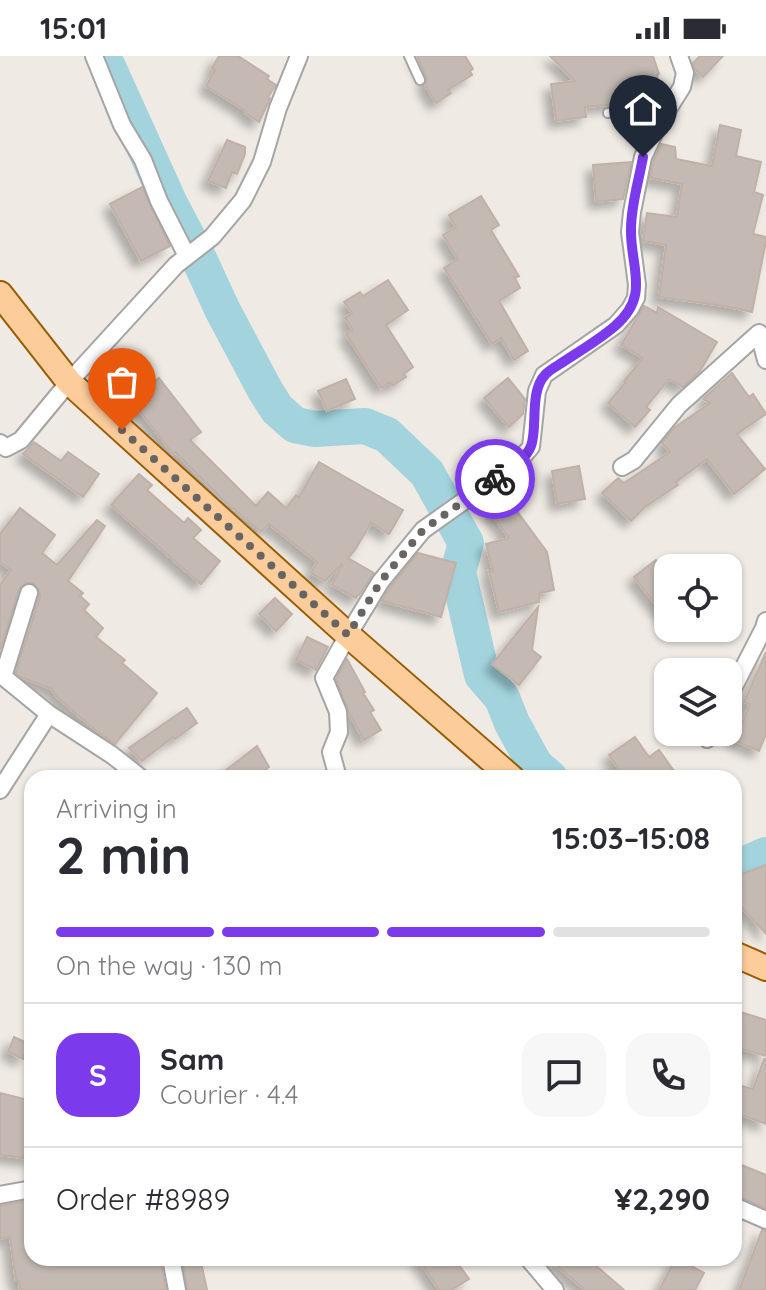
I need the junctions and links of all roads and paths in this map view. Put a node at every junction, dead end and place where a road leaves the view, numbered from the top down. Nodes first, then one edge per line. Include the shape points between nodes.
1 (94, 56) edge
2 (299, 56) edge
3 (409, 56) edge
4 (679, 56) edge
5 (420, 80) dead end
6 (672, 105) junction
7 (608, 113) dead end
8 (187, 256) junction
9 (0, 294) edge
10 (766, 360) edge
11 (69, 382) junction
12 (0, 443) edge
13 (622, 467) dead end
14 (29, 593) dead end
15 (766, 621) edge
16 (348, 635) junction
17 (762, 644) edge
18 (2, 676) edge
19 (742, 676) edge
20 (49, 714) junction
21 (131, 770) edge
22 (336, 770) edge
23 (503, 770) edge
24 (0, 790) edge
25 (742, 958) edge
26 (766, 968) edge
27 (24, 1190) edge
28 (0, 1195) edge
29 (742, 1210) edge
30 (766, 1220) edge
31 (172, 1266) edge
32 (535, 1266) edge
33 (177, 1290) edge
34 (555, 1290) edge

1 - 8 street
2 - 8 street via 243,200 212,237
3 - 5 lane
4 - 6 street via 685,73
6 - 7 lane
6 - 16 street via 643,157 630,232 637,285 630,309 616,325 544,375 537,391 531,447 516,464 423,530 381,581
8 - 11 street
9 - 11 main road
10 - 13 street via 759,333 679,405 634,460
11 - 12 street via 21,440 6,448
11 - 16 main road
14 - 18 street
15 - 17 street
16 - 22 street via 324,678 338,712 339,732 331,752
16 - 23 main road
17 - 19 street
18 - 20 street
20 - 21 street
20 - 24 street
25 - 26 main road
27 - 28 street
29 - 30 street
31 - 33 street
32 - 34 street

